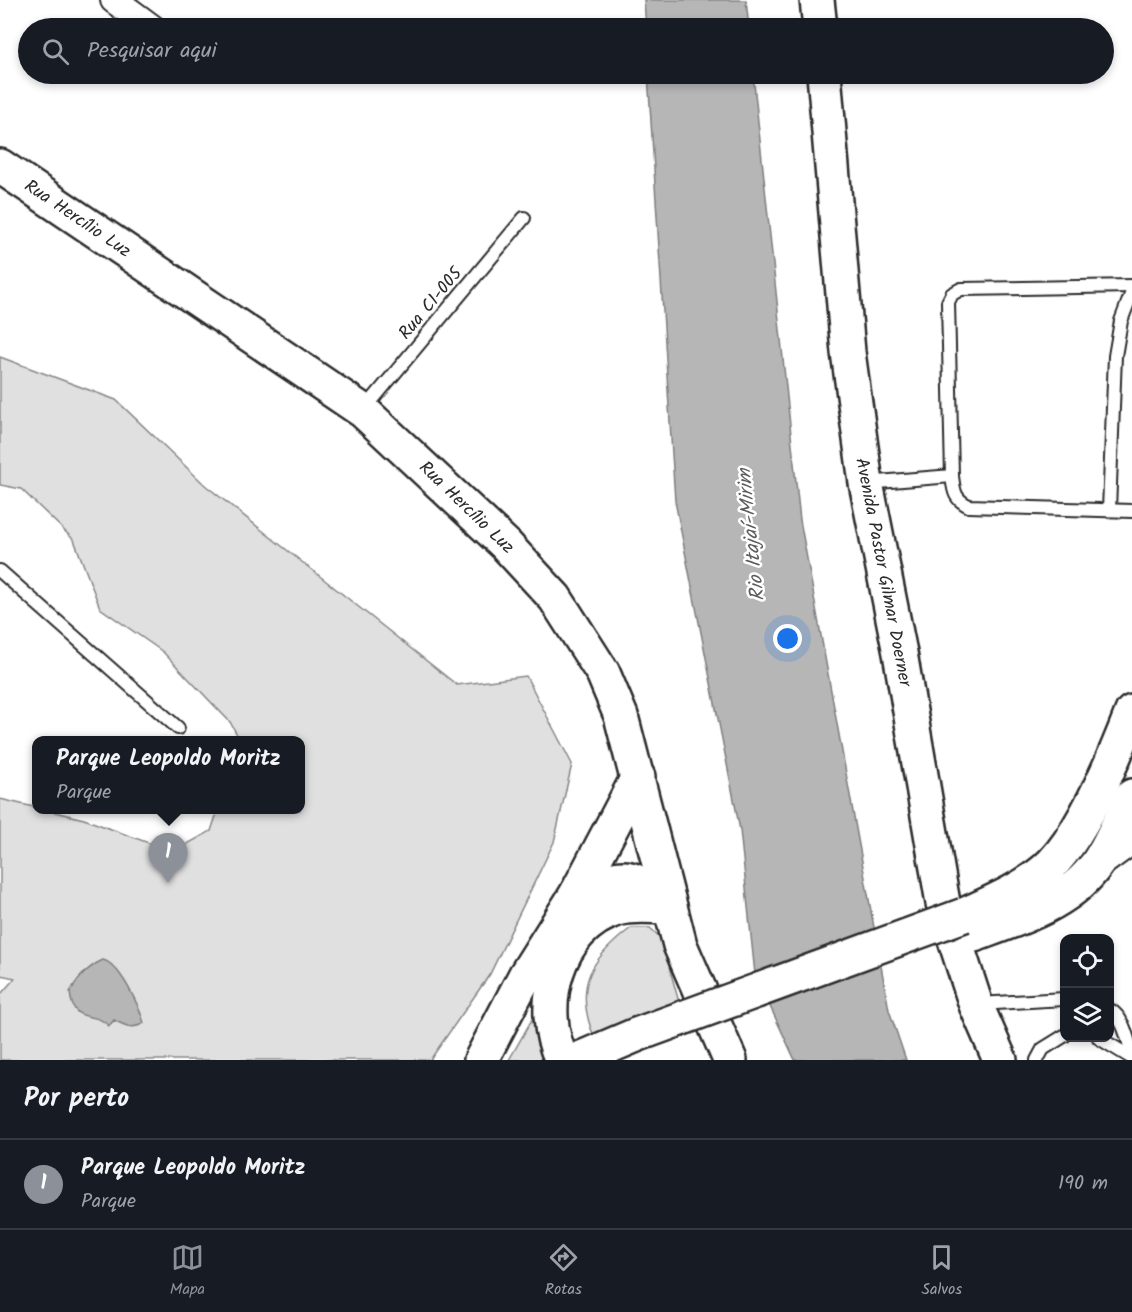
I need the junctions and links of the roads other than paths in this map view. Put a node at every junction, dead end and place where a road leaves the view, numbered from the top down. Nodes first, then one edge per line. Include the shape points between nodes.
1 (114, 0) edge
2 (817, 0) edge
3 (138, 18) edge
4 (819, 18) edge
5 (825, 84) edge
6 (0, 166) edge
7 (524, 218) dead end
8 (1132, 286) edge
9 (1132, 292) edge
10 (363, 411) junction
11 (952, 476) junction
12 (866, 483) junction
13 (1109, 510) junction
14 (1132, 511) edge
15 (0, 571) edge
16 (1132, 711) edge
17 (177, 728) dead end
18 (638, 777) junction
19 (1132, 796) edge
20 (1132, 841) edge
21 (1094, 869) junction
22 (578, 893) junction
23 (669, 907) junction
24 (969, 925) junction
25 (1060, 999) edge
26 (976, 1005) junction
27 (1114, 1012) edge
28 (1060, 1039) edge
29 (1106, 1042) edge
30 (630, 1048) edge
31 (1132, 1053) edge
32 (1132, 1058) edge
33 (481, 1060) edge
34 (562, 1060) edge
35 (577, 1060) edge
36 (730, 1060) edge
37 (1000, 1060) edge
38 (1037, 1060) edge

1 - 3 street
2 - 4 main road
5 - 12 main road, Avenida Pastor Gilmar Doerner via 848,352
6 - 10 main road, Rua Hercílio Luz
7 - 10 lane, Rua C1-005
8 - 11 lane via 962,289 952,294 948,302
9 - 13 lane via 1114,356
10 - 18 main road, Rua Hercílio Luz via 505,544 555,598 603,674 621,716
11 - 12 lane
11 - 13 lane via 954,494 969,506
12 - 26 main road, Avenida Pastor Gilmar Doerner via 943,903
13 - 14 lane
15 - 17 lane
16 - 24 main road via 1101,784 1064,851 1027,884
18 - 22 main road
18 - 23 main road, Rua Hercílio Luz
19 - 21 main road
20 - 21 street
21 - 24 main road via 1048,905
22 - 23 main road via 624,877 636,880
22 - 33 main road via 526,974
23 - 34 main road via 618,908 577,935 562,958 551,990 549,1020
23 - 36 main road, Rua Hercílio Luz via 690,971
24 - 30 main road, bridge
25 - 26 lane
26 - 37 main road, Avenida Pastor Gilmar Doerner
27 - 31 lane via 1125,1028
28 - 38 lane via 1043,1049
29 - 32 lane
30 - 35 main road

